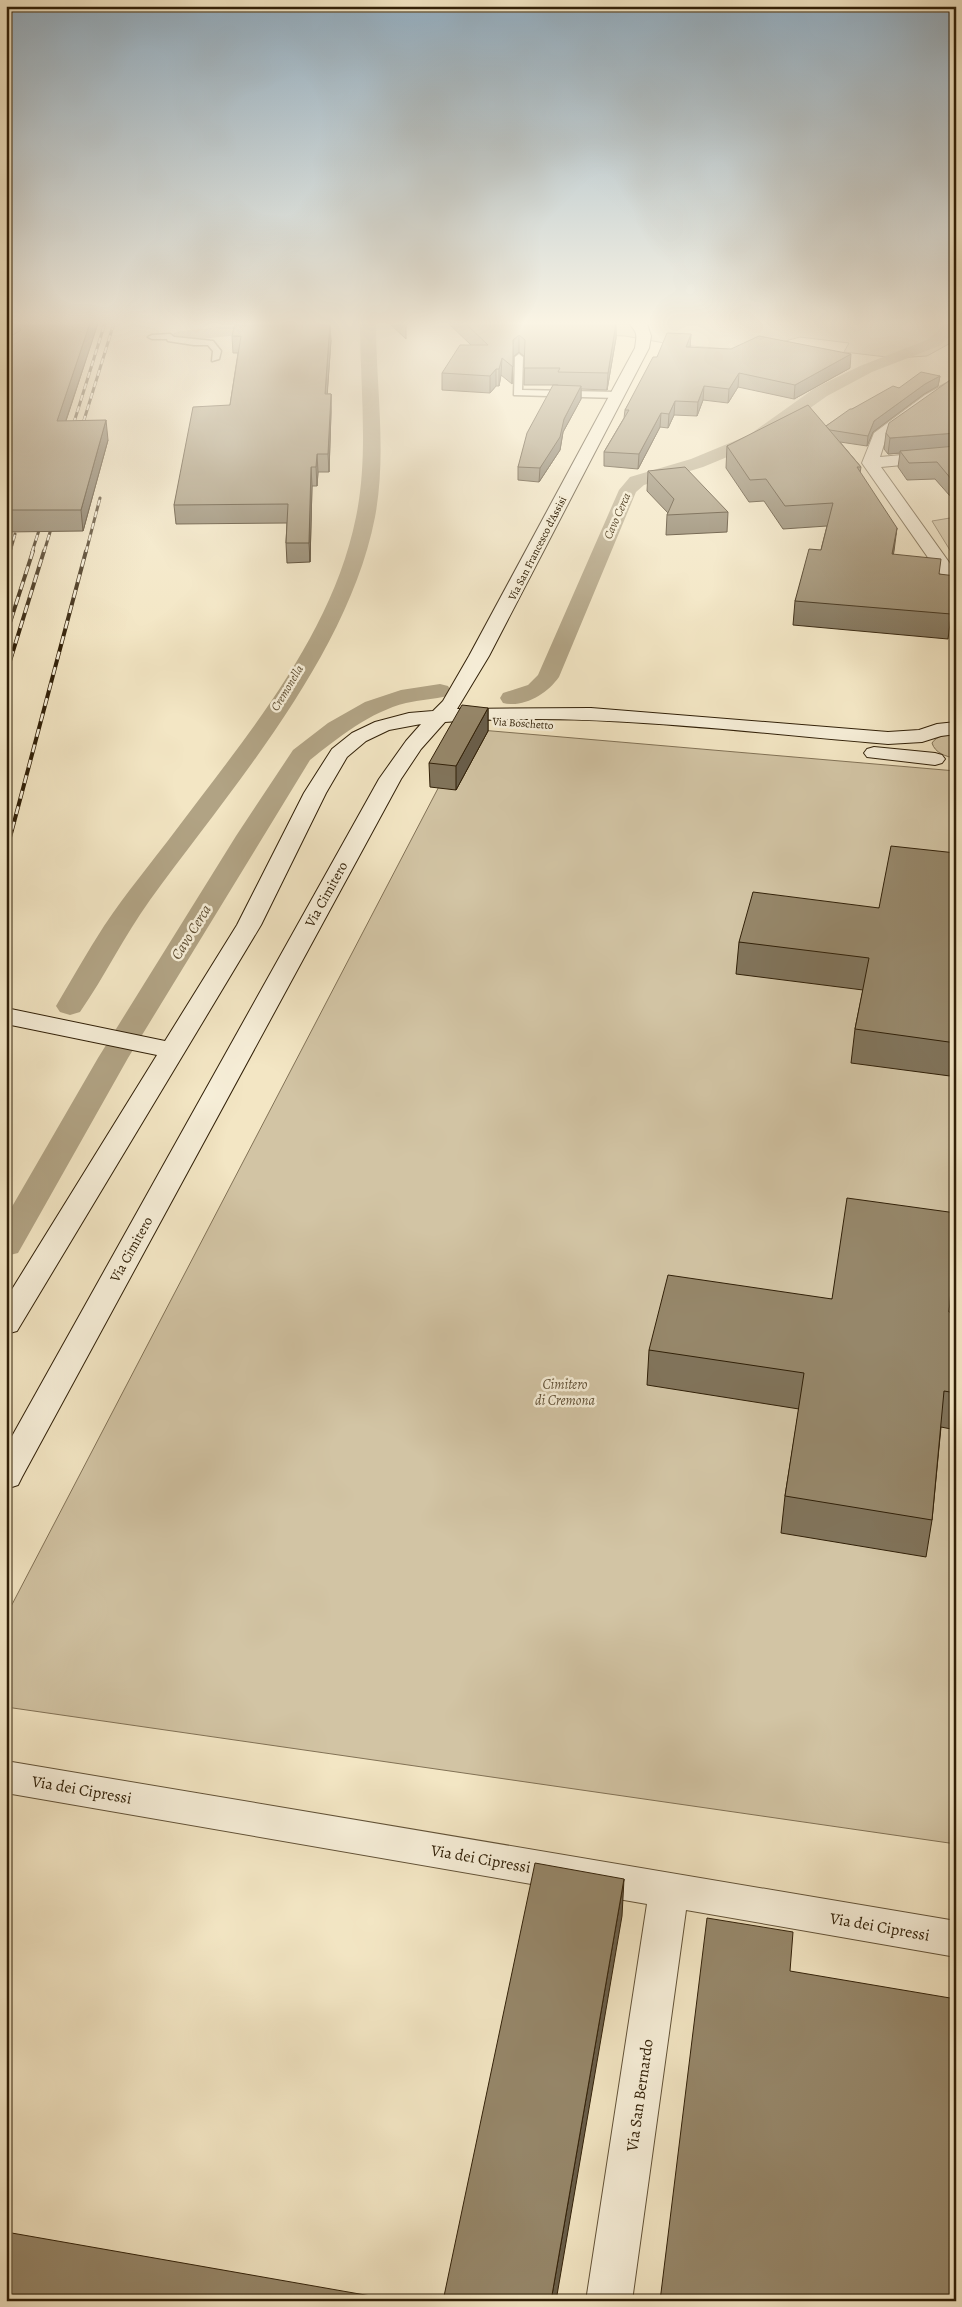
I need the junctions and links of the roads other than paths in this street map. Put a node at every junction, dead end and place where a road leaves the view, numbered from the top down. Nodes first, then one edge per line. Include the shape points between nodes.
1 (598, 431) edge
2 (886, 431) edge
3 (956, 455) edge
4 (870, 463) junction
5 (956, 585) edge
6 (441, 716) junction
7 (956, 721) edge
8 (938, 731) edge
9 (936, 759) junction
10 (956, 764) edge
11 (6, 1016) edge
12 (174, 1051) junction
13 (6, 1324) edge
14 (6, 1477) edge
15 (6, 1777) edge
16 (669, 1890) junction
17 (956, 1939) edge
18 (609, 2301) edge

1 - 6 street, Via San Francesco d'Assisi via 493,631
2 - 4 street via 879,436
3 - 4 street
4 - 5 street
6 - 8 street, Via Boschetto via 591,714 888,738
6 - 9 street, Via Boschetto
6 - 12 street via 382,726 359,737 339,753 315,793 249,925
6 - 14 street, Via Cimitero via 413,745 390,779
7 - 8 street
8 - 9 street via 919,742 921,748
9 - 10 street, Via Boschetto
11 - 12 street
12 - 13 street
15 - 16 street, Via dei Cipressi
16 - 17 street, Via dei Cipressi
16 - 18 street, Via San Bernardo

